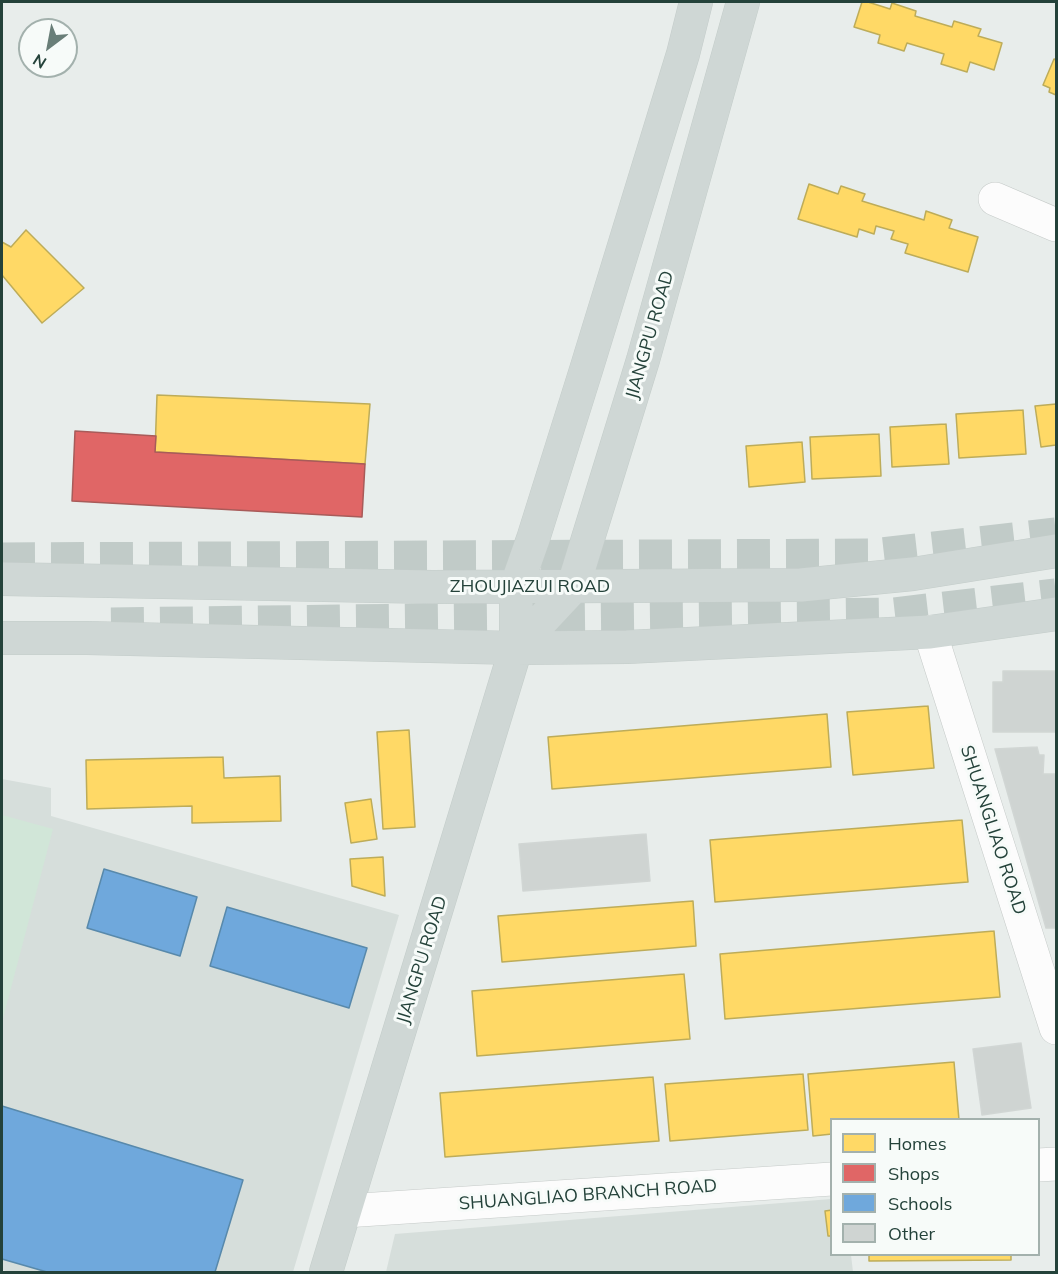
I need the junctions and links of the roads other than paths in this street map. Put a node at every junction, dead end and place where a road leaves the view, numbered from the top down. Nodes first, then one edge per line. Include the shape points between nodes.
1 (696, 2) edge
2 (743, 2) edge
3 (995, 199) dead end
4 (1056, 225) edge
5 (1056, 551) edge
6 (2, 579) edge
7 (516, 587) junction
8 (573, 587) junction
9 (1056, 614) edge
10 (930, 632) junction
11 (2, 638) edge
12 (516, 648) junction
13 (1056, 1028) edge
14 (1056, 1164) edge
15 (1040, 1165) edge
16 (830, 1179) edge
17 (345, 1211) junction
18 (326, 1272) edge

1 - 7 main road, JIANGPU ROAD
2 - 8 main road, JIANGPU ROAD via 650,338
3 - 4 street
5 - 8 main road, ZHOUJIAZUI ROAD via 913,574 801,585
6 - 7 main road, ZHOUJIAZUI ROAD
7 - 8 main road, ZHOUJIAZUI ROAD
7 - 12 main road, JIANGPU ROAD
8 - 12 main road, JIANGPU ROAD
9 - 10 main road
10 - 12 main road via 627,647
10 - 13 street, SHUANGLIAO ROAD
11 - 12 main road
12 - 17 main road, JIANGPU ROAD
14 - 15 street
16 - 17 street, SHUANGLIAO BRANCH ROAD
17 - 18 main road, JIANGPU ROAD

